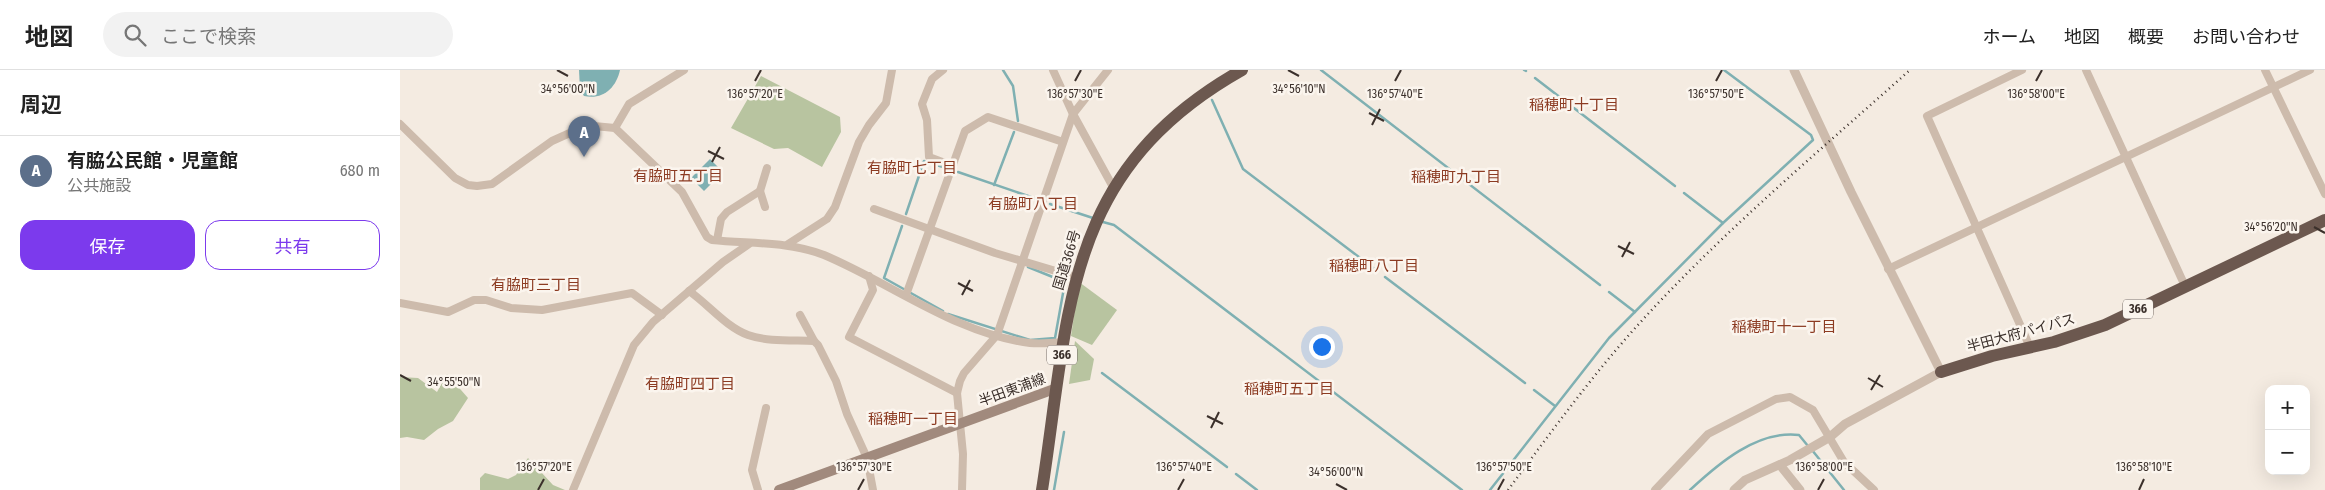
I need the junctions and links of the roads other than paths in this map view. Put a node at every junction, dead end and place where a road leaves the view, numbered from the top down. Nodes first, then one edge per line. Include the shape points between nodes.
1 (684, 70) edge
2 (892, 70) edge
3 (944, 70) edge
4 (1053, 70) edge
5 (1108, 70) edge
6 (1242, 70) edge
7 (1794, 70) edge
8 (2022, 70) edge
9 (2086, 70) edge
10 (2265, 70) edge
11 (2310, 70) edge
12 (2273, 88) junction
13 (1073, 114) junction
14 (400, 124) edge
15 (615, 128) junction
16 (1063, 142) junction
17 (2124, 156) junction
18 (953, 166) junction
19 (767, 168) dead end
20 (1113, 187) junction
21 (760, 191) junction
22 (2325, 194) edge
23 (765, 206) dead end
24 (874, 209) dead end
25 (2325, 220) edge
26 (1976, 227) junction
27 (931, 230) junction
28 (717, 240) junction
29 (749, 244) junction
30 (788, 244) junction
31 (1022, 262) junction
32 (1888, 269) junction
33 (868, 276) junction
34 (1076, 278) junction
35 (2185, 286) junction
36 (689, 291) junction
37 (907, 292) junction
38 (400, 303) edge
39 (662, 315) junction
40 (800, 315) dead end
41 (997, 335) junction
42 (814, 341) junction
43 (1064, 342) junction
44 (2030, 347) junction
45 (1941, 372) junction
46 (1057, 388) junction
47 (957, 393) junction
48 (766, 408) dead end
49 (961, 423) junction
50 (1828, 438) junction
51 (866, 458) junction
52 (1780, 465) junction
53 (576, 488) edge
54 (758, 490) edge
55 (779, 490) edge
56 (874, 490) edge
57 (962, 490) edge
58 (1042, 490) edge
59 (1655, 490) edge
60 (1734, 490) edge
61 (1800, 490) edge
62 (1874, 490) edge

1 - 15 street via 629,104
2 - 30 street via 886,103 859,142 835,207 827,219
3 - 18 street via 932,79 922,104 927,120 929,157
4 - 13 street
5 - 13 street
6 - 20 highway, 国道366号 / 366 via 1171,119 1139,152
7 - 32 street
8 - 26 street via 1927,116
9 - 17 street
10 - 12 street
11 - 12 street
12 - 17 street
12 - 22 street
13 - 16 street
13 - 20 street
14 - 15 street via 455,178 477,186 492,184 552,141 572,132 594,126
15 - 28 street via 682,192 707,237
16 - 18 street via 988,117 965,132
16 - 31 street
17 - 26 street
17 - 35 street
18 - 27 street
19 - 21 street
20 - 34 highway, 国道366号 / 366 via 1096,219
21 - 23 street
21 - 28 street via 721,219
24 - 27 street
25 - 35 highway, 半田大府パイパス / 366
26 - 32 street
26 - 44 street
27 - 31 street
27 - 37 street
28 - 29 street
29 - 30 street
29 - 36 street
30 - 33 street via 824,255
31 - 34 street
31 - 41 street
32 - 45 street
33 - 37 street
33 - 47 street via 873,290 849,337
34 - 43 highway, 国道366号 / 366
35 - 44 highway, 半田大府パイパス / 366 via 2105,325
36 - 39 street
36 - 42 street via 748,335
37 - 41 street via 946,317
38 - 39 street via 448,312 474,300 486,300 511,308 542,310 632,293
39 - 53 street via 634,345
40 - 42 street
41 - 43 street via 1030,343
41 - 47 street via 964,373
42 - 51 street via 836,381
43 - 46 highway, 国道366号 / 366
44 - 45 highway, 半田大府パイパス / 366
45 - 50 street, 半田大府パイパス via 1845,424
46 - 49 main road, 半田東浦線
46 - 58 highway, 国道366号 / 366
47 - 49 street
48 - 54 street via 752,470
49 - 51 main road, 半田東浦線
49 - 57 street
50 - 52 street, 半田大府パイパス
50 - 59 street via 1813,410 1790,397 1776,399 1708,434
50 - 62 street via 1844,462
51 - 55 main road, 半田東浦線
51 - 56 street
52 - 60 street, 半田大府パイパス via 1745,480
52 - 61 street

